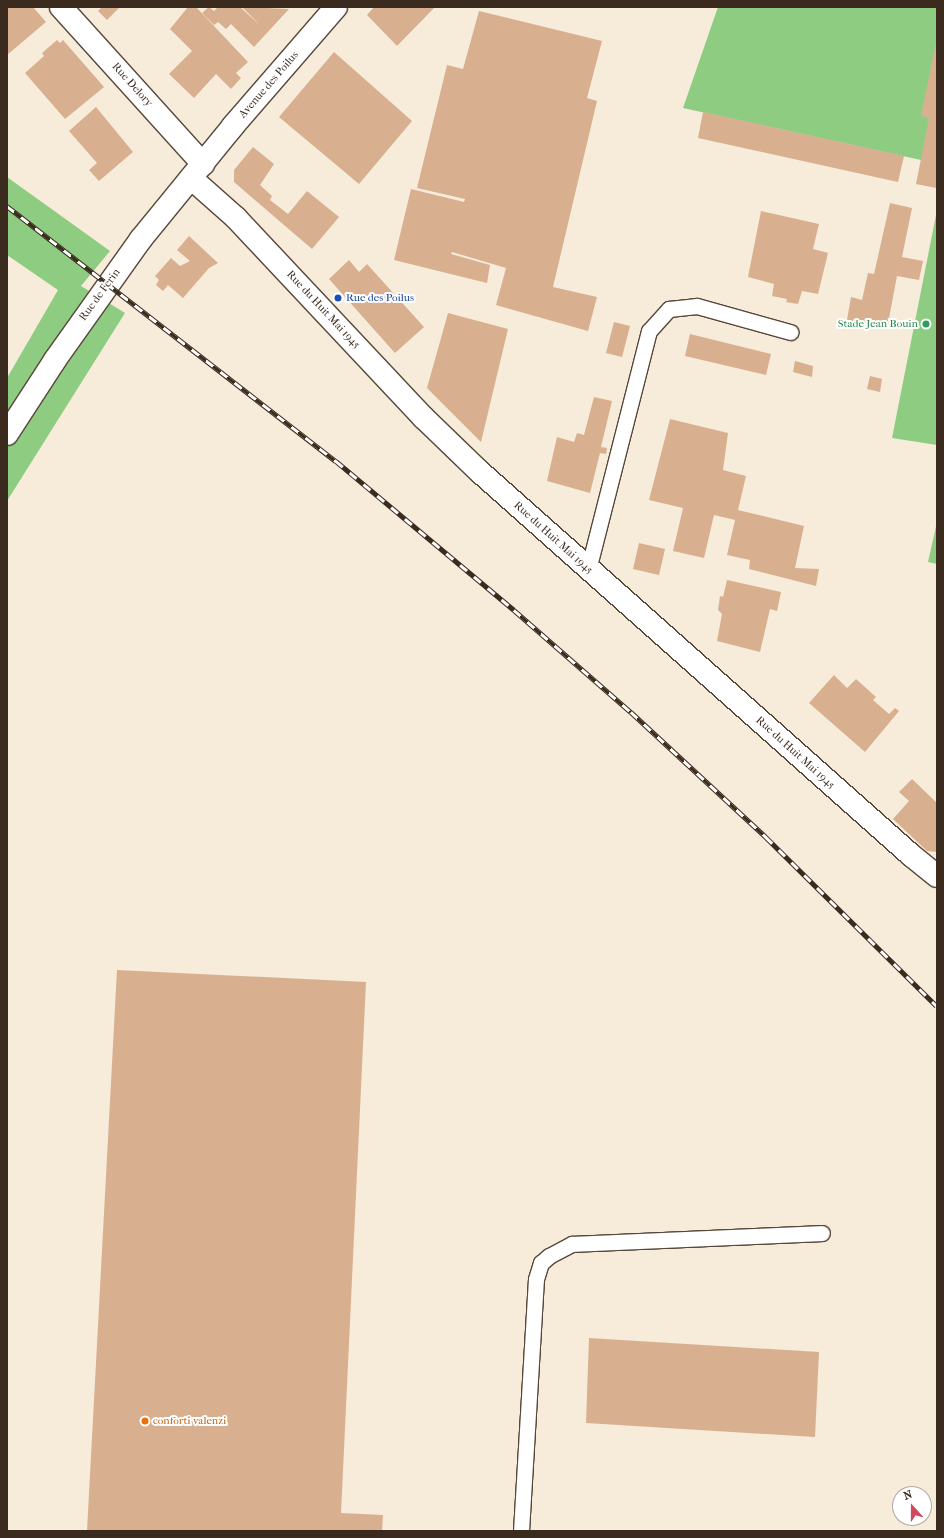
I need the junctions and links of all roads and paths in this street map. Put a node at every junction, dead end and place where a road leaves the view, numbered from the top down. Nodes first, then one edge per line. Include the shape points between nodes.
1 (61, 7) edge
2 (336, 7) edge
3 (197, 171) junction
4 (790, 332) dead end
5 (7, 434) edge
6 (588, 570) junction
7 (937, 876) edge
8 (822, 1233) dead end
9 (521, 1531) edge

1 - 3 street, Rue Delory
2 - 3 street, Avenue des Poilus
3 - 5 street, Rue de Ferin via 108,284
3 - 6 street, Rue du Huit Mai 1945 via 236,218 447,441
4 - 6 lane via 697,306 669,309 649,331
6 - 7 street, Rue du Huit Mai 1945 via 911,856
8 - 9 lane via 572,1244 541,1263 536,1279

